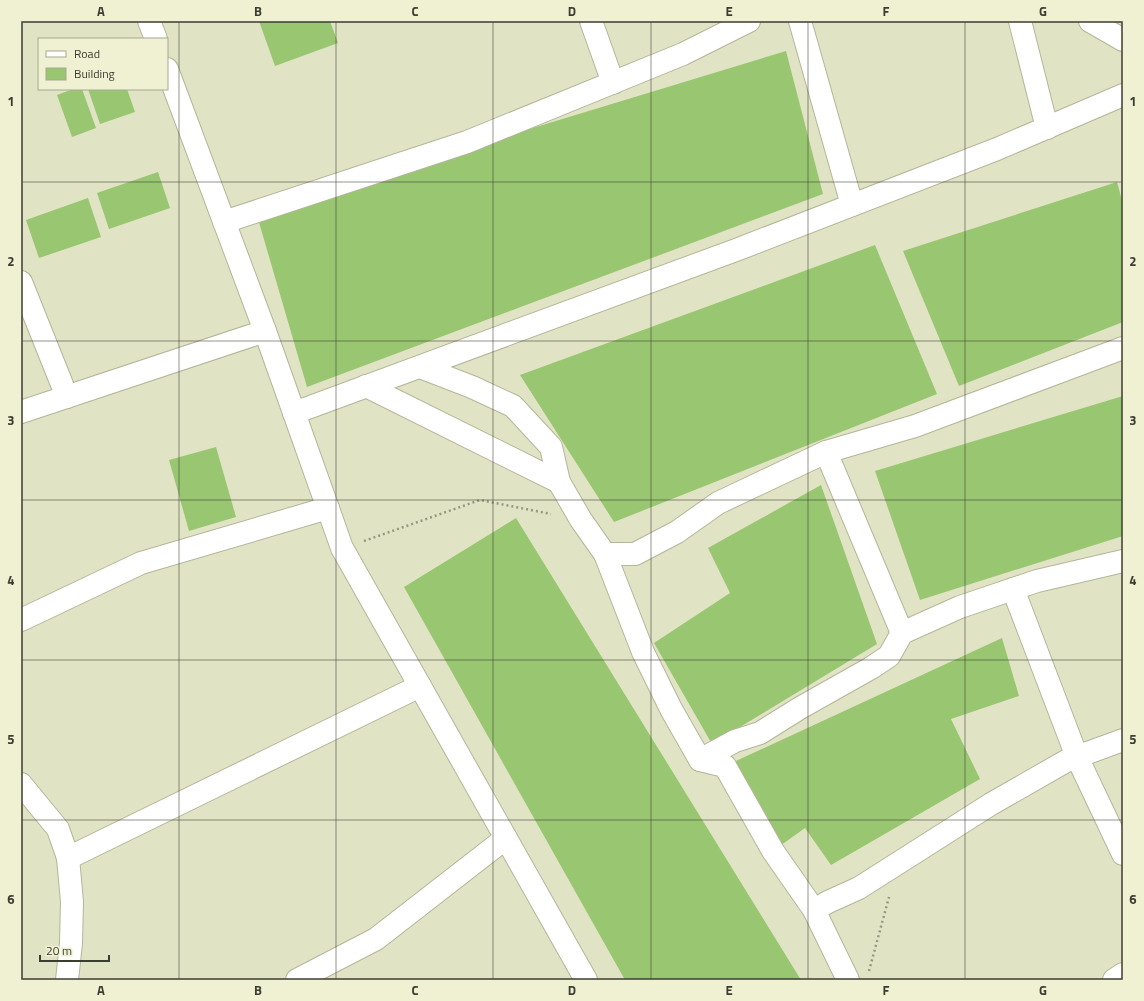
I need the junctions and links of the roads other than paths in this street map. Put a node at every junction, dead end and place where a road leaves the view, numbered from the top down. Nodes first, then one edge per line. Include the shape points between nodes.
1 (149, 21) edge
2 (591, 21) edge
3 (749, 21) edge
4 (800, 21) edge
5 (1020, 21) edge
6 (1090, 21) edge
7 (156, 38) edge
8 (1123, 40) edge
9 (168, 72) edge
10 (613, 83) junction
11 (1123, 95) edge
12 (1047, 128) junction
13 (852, 205) junction
14 (224, 222) junction
15 (21, 282) edge
16 (265, 331) junction
17 (1123, 348) edge
18 (420, 367) junction
19 (366, 386) junction
20 (67, 396) junction
21 (21, 412) edge
22 (294, 413) junction
23 (826, 452) junction
24 (559, 482) junction
25 (328, 508) junction
26 (605, 554) junction
27 (1123, 561) edge
28 (1013, 589) junction
29 (21, 620) edge
30 (902, 633) junction
31 (420, 686) junction
32 (1123, 740) edge
33 (1077, 757) junction
34 (700, 760) junction
35 (21, 784) edge
36 (506, 838) junction
37 (1123, 854) edge
38 (68, 858) junction
39 (814, 910) junction
40 (1123, 974) edge
41 (67, 980) edge
42 (298, 980) edge
43 (586, 980) edge
44 (848, 980) edge
45 (1114, 980) edge

1 - 7 street
2 - 10 street
3 - 10 street via 683,54
4 - 13 street
5 - 12 street
6 - 8 street
9 - 14 street
10 - 14 street via 467,142
11 - 12 street
12 - 13 street
13 - 18 street
14 - 16 street
15 - 20 street
16 - 20 street
16 - 22 street
17 - 23 street via 915,426
18 - 19 street
18 - 24 street via 513,406 551,447
19 - 22 street
19 - 24 street
20 - 21 street
22 - 25 street
23 - 26 street via 718,503 677,532 635,554
23 - 30 street
24 - 26 street
25 - 29 street via 141,563
25 - 31 street via 342,548
26 - 34 street via 643,652 670,709
27 - 28 street
28 - 30 street via 960,607
28 - 33 street
30 - 34 street via 889,656 871,668 760,733 735,741
31 - 36 street
31 - 38 street
32 - 33 street
33 - 37 street
33 - 39 street via 991,804 859,888
34 - 39 street via 725,766 772,851
35 - 38 street via 58,829
36 - 42 street via 376,939
36 - 43 street
38 - 41 street via 72,902
39 - 44 street
40 - 45 street

